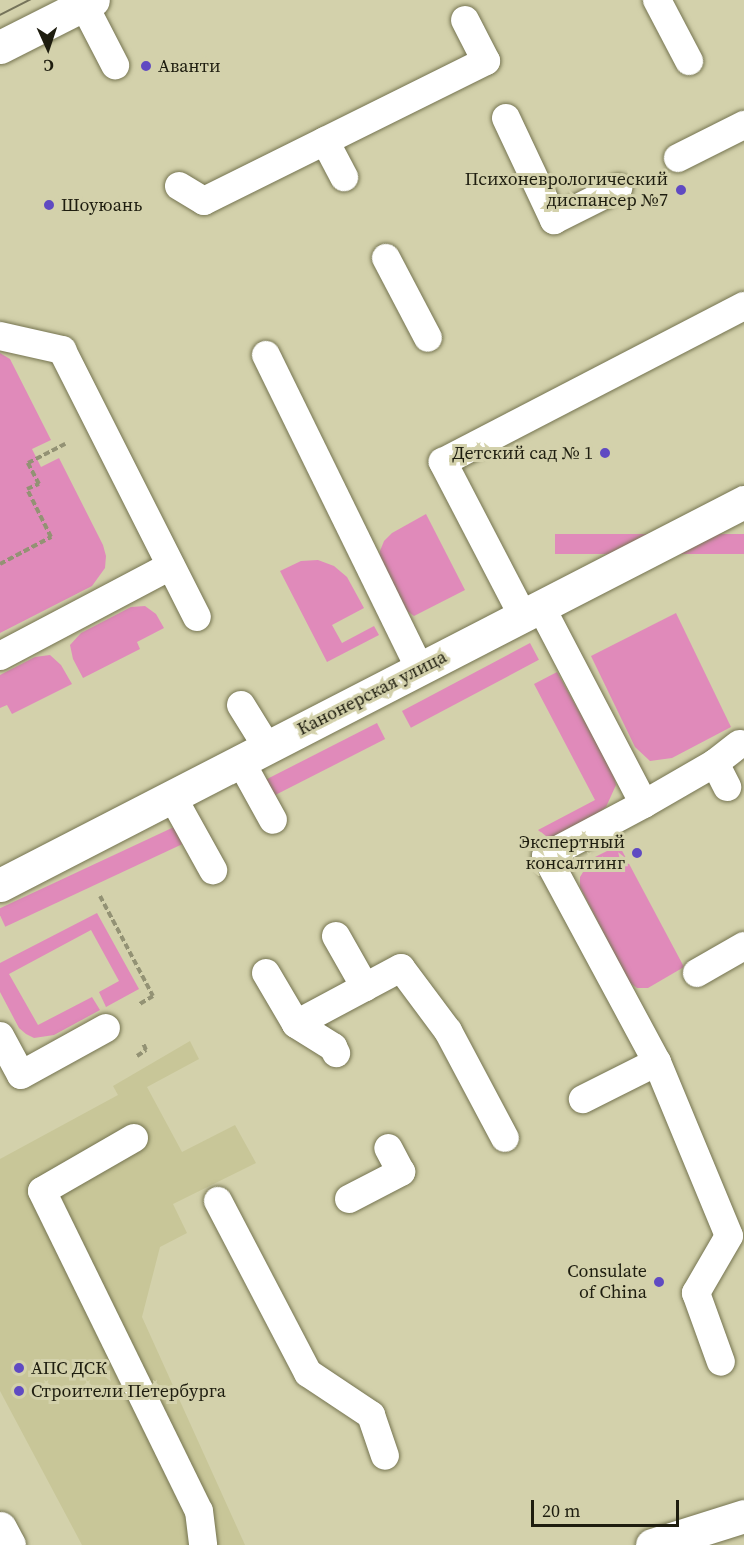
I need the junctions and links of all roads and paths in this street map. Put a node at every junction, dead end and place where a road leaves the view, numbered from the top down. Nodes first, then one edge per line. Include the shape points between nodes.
1 (657, 0) edge
2 (89, 2) edge
3 (465, 20) dead end
4 (0, 47) edge
5 (689, 61) dead end
6 (115, 65) dead end
7 (506, 118) dead end
8 (744, 125) edge
9 (325, 141) junction
10 (678, 158) dead end
11 (344, 177) dead end
12 (178, 186) dead end
13 (618, 188) dead end
14 (386, 258) dead end
15 (744, 306) edge
16 (0, 336) edge
17 (428, 338) dead end
18 (266, 355) dead end
19 (100, 425) junction
20 (744, 502) edge
21 (0, 564) edge
22 (171, 566) junction
23 (532, 611) junction
24 (197, 617) dead end
25 (0, 656) edge
26 (420, 669) junction
27 (241, 705) dead end
28 (739, 744) dead end
29 (254, 754) junction
30 (172, 796) junction
31 (644, 804) junction
32 (273, 820) dead end
33 (213, 870) dead end
34 (0, 885) edge
35 (336, 936) dead end
36 (744, 946) edge
37 (266, 973) dead end
38 (697, 973) dead end
39 (365, 987) junction
40 (296, 1024) junction
41 (106, 1028) dead end
42 (0, 1036) edge
43 (336, 1053) dead end
44 (657, 1062) junction
45 (583, 1099) dead end
46 (134, 1138) dead end
47 (505, 1138) dead end
48 (388, 1148) dead end
49 (349, 1198) dead end
50 (218, 1201) dead end
51 (721, 1362) dead end
52 (384, 1456) dead end
53 (744, 1516) edge
54 (0, 1528) edge
55 (9, 1545) edge
56 (203, 1545) edge
57 (652, 1545) edge

1 - 5 lane
2 - 4 street
2 - 6 lane
3 - 9 lane via 486,61
7 - 13 lane via 554,220
8 - 10 lane
9 - 11 lane
9 - 12 lane via 204,201
14 - 17 lane
15 - 23 lane via 443,462
16 - 19 lane via 62,350
18 - 26 lane
19 - 21 path via 28,463 39,484 27,489 51,537
19 - 22 lane
20 - 23 street, Канонерская улица
22 - 24 lane
22 - 25 lane
23 - 26 street, Канонерская улица
23 - 31 lane
26 - 29 street, Канонерская улица
27 - 29 lane
28 - 31 lane via 721,775
29 - 30 street, Канонерская улица
29 - 32 lane
30 - 33 lane
30 - 34 street, Канонерская улица
31 - 44 lane via 546,856
35 - 39 lane
36 - 38 lane
37 - 40 lane
39 - 40 lane
39 - 47 lane via 401,968 448,1031
40 - 43 lane via 333,1047
41 - 42 lane via 21,1075
44 - 45 lane
44 - 51 lane via 729,1236 696,1293
46 - 56 lane via 42,1191 199,1510
48 - 49 lane via 401,1172
50 - 52 lane via 308,1373 371,1415
53 - 57 street
54 - 55 street

